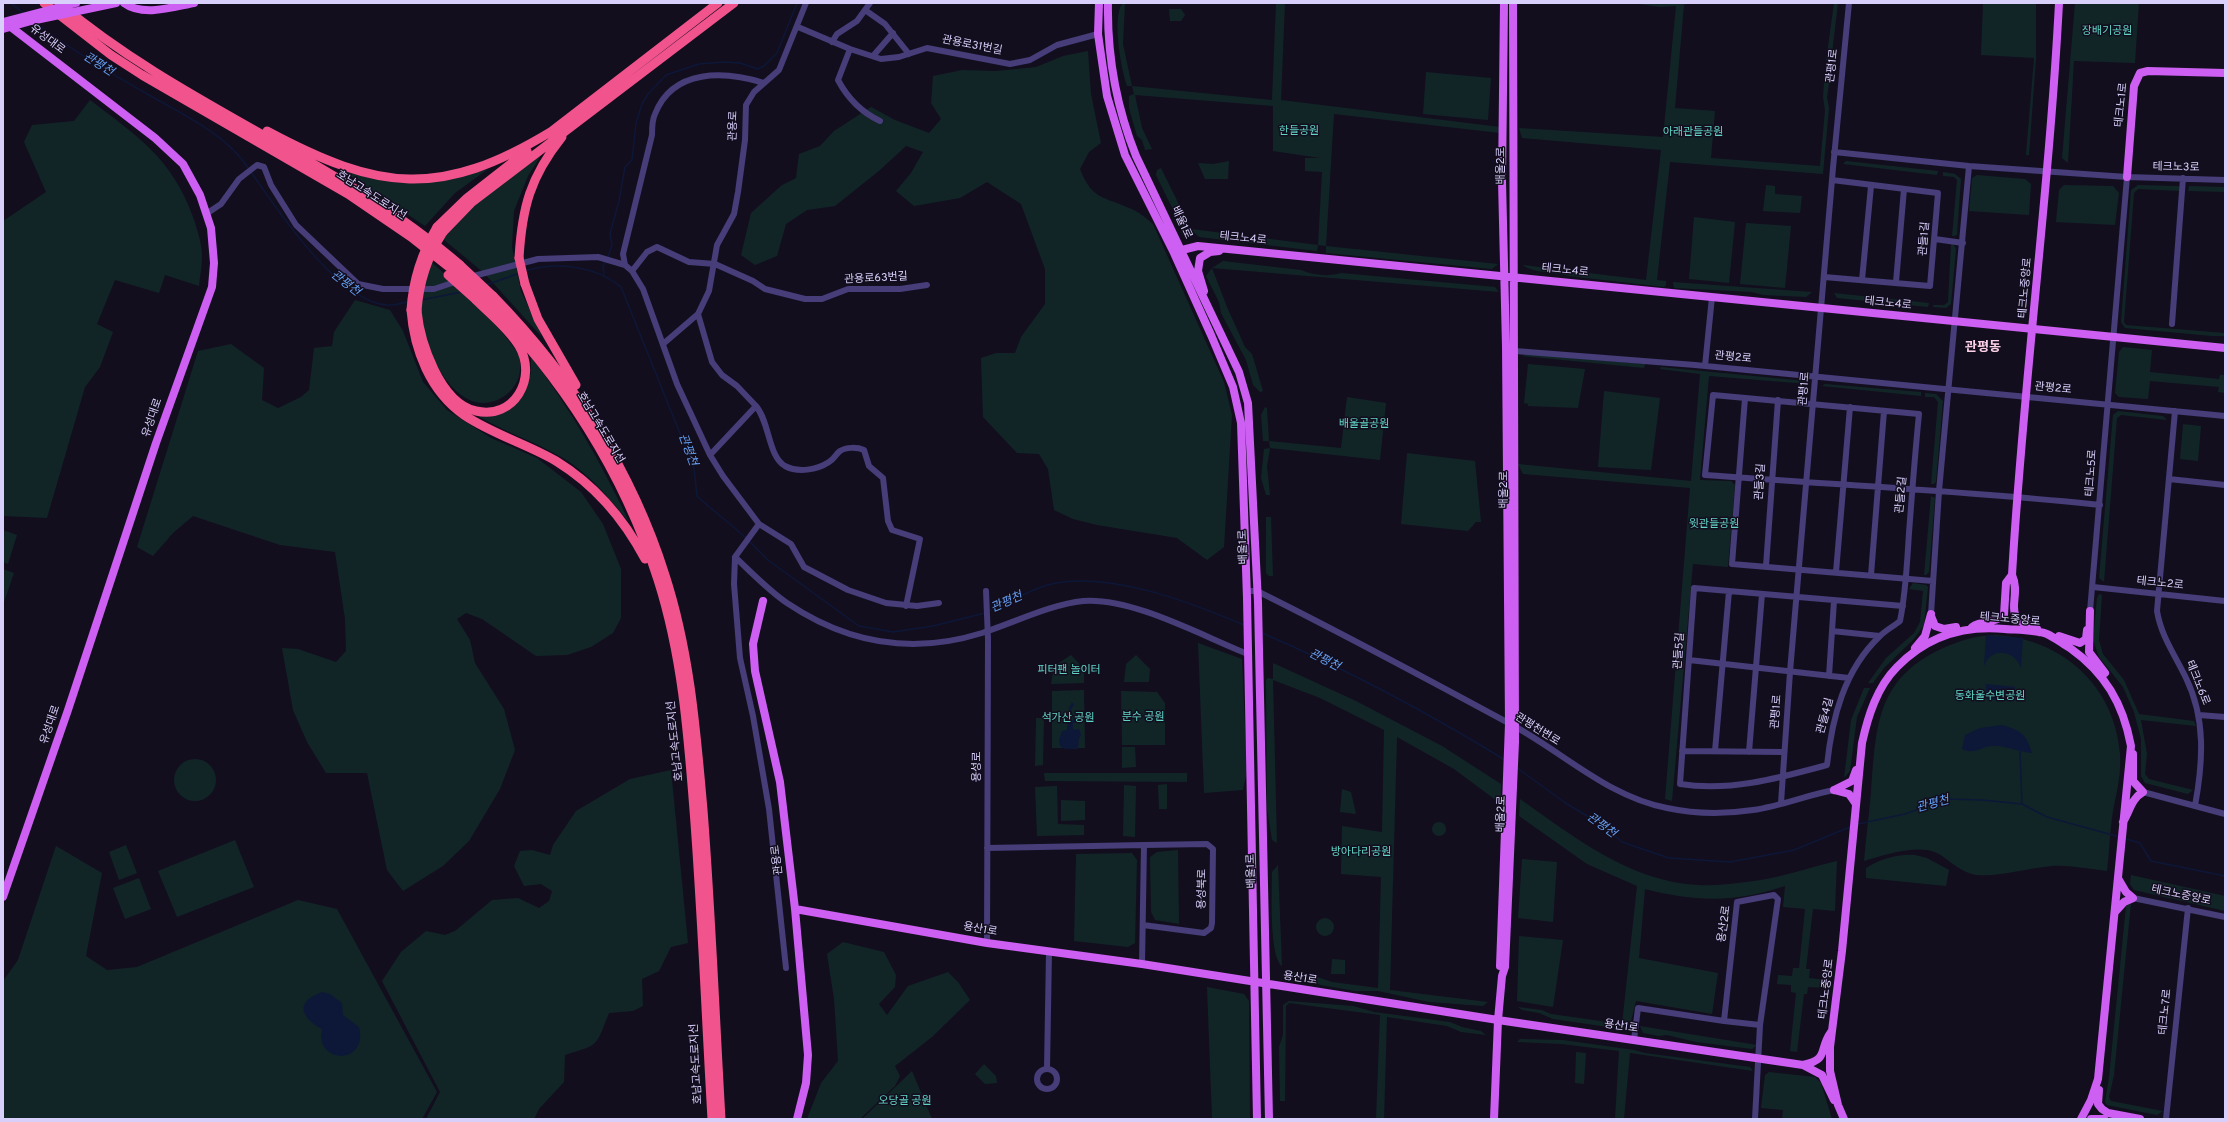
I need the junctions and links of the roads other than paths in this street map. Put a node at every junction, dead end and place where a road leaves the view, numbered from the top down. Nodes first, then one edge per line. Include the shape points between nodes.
1 (44, 3) edge
2 (59, 3) edge
3 (76, 3) edge
4 (116, 3) edge
5 (124, 3) edge
6 (194, 3) edge
7 (718, 3) edge
8 (734, 3) edge
9 (870, 3) edge
10 (1099, 3) edge
11 (1108, 3) edge
12 (1504, 3) edge
13 (1513, 3) edge
14 (1849, 3) edge
15 (2052, 3) edge
16 (2059, 3) edge
17 (2064, 3) edge
18 (806, 5) edge
19 (865, 10) junction
20 (3, 21) edge
21 (2057, 23) junction
22 (798, 27) junction
23 (3, 29) edge
24 (892, 32) junction
25 (1098, 34) junction
26 (832, 42) junction
27 (850, 49) junction
28 (909, 54) junction
29 (873, 56) junction
30 (147, 69) junction
31 (2225, 73) edge
32 (764, 83) junction
33 (880, 121) dead end
34 (577, 122) junction
35 (552, 131) junction
36 (1834, 152) junction
37 (1969, 166) junction
38 (2047, 171) junction
39 (2127, 177) junction
40 (2183, 178) junction
41 (1832, 180) junction
42 (2225, 180) edge
43 (1871, 186) junction
44 (1904, 190) junction
45 (206, 214) junction
46 (440, 230) junction
47 (1935, 239) junction
48 (1962, 243) junction
49 (1224, 249) junction
50 (1177, 251) junction
51 (623, 264) junction
52 (715, 264) junction
53 (454, 271) junction
54 (632, 271) junction
55 (1504, 276) junction
56 (1514, 277) junction
57 (1824, 277) junction
58 (1862, 280) junction
59 (1896, 282) junction
60 (927, 285) dead end
61 (1712, 297) junction
62 (479, 299) junction
63 (1205, 302) junction
64 (1822, 308) junction
65 (414, 310) junction
66 (698, 314) junction
67 (1956, 321) junction
68 (2172, 324) dead end
69 (2034, 329) junction
70 (2113, 337) junction
71 (663, 344) junction
72 (2225, 348) edge
73 (1515, 351) junction
74 (1705, 366) junction
75 (1816, 376) junction
76 (1950, 389) junction
77 (2027, 397) junction
78 (1745, 398) junction
79 (1778, 400) junction
80 (1814, 403) junction
81 (2107, 404) junction
82 (756, 406) junction
83 (1850, 407) junction
84 (1884, 411) junction
85 (2175, 411) junction
86 (2225, 416) edge
87 (608, 444) junction
88 (710, 455) junction
89 (1739, 478) junction
90 (2169, 479) junction
91 (1771, 480) junction
92 (1806, 482) junction
93 (1842, 484) junction
94 (2225, 485) edge
95 (1877, 486) junction
96 (1912, 489) junction
97 (1939, 491) junction
98 (2017, 496) junction
99 (2100, 505) junction
100 (759, 524) junction
101 (735, 557) junction
102 (1766, 566) junction
103 (1800, 568) junction
104 (1836, 572) junction
105 (1871, 574) junction
106 (2012, 575) junction
107 (1906, 578) junction
108 (1933, 580) junction
109 (2093, 587) junction
110 (986, 591) dead end
111 (1257, 591) junction
112 (1729, 591) junction
113 (1762, 594) junction
114 (2159, 594) junction
115 (1247, 595) junction
116 (1797, 596) junction
117 (763, 601) dead end
118 (1834, 601) junction
119 (2225, 601) edge
120 (665, 604) junction
121 (939, 604) dead end
122 (906, 606) junction
123 (1903, 606) junction
124 (2090, 611) junction
125 (1930, 614) junction
126 (1972, 628) junction
127 (1963, 629) junction
128 (1832, 631) junction
129 (2039, 632) junction
130 (2048, 634) junction
131 (1880, 636) junction
132 (1248, 652) junction
133 (1905, 659) junction
134 (1689, 660) junction
135 (1722, 664) junction
136 (1755, 668) junction
137 (1790, 672) junction
138 (1828, 676) junction
139 (1849, 678) junction
140 (2114, 694) junction
141 (2199, 715) junction
142 (2225, 717) edge
143 (1512, 725) junction
144 (2131, 746) junction
145 (1682, 751) junction
146 (1715, 751) junction
147 (1748, 752) junction
148 (1784, 752) junction
149 (1860, 763) junction
150 (1782, 777) junction
151 (1834, 790) junction
152 (2143, 792) junction
153 (1855, 799) junction
154 (2129, 800) junction
155 (1781, 803) junction
156 (2195, 806) junction
157 (2225, 814) edge
158 (1144, 845) junction
159 (988, 848) junction
160 (2119, 876) junction
161 (3, 897) edge
162 (2133, 898) junction
163 (2188, 908) junction
164 (795, 909) junction
165 (2115, 912) junction
166 (2225, 917) edge
167 (1143, 925) junction
168 (987, 943) junction
169 (1049, 952) junction
170 (1142, 964) junction
171 (786, 968) dead end
172 (1255, 983) junction
173 (1267, 985) junction
174 (1498, 1020) junction
175 (1724, 1021) junction
176 (1760, 1025) junction
177 (1833, 1029) junction
178 (1634, 1040) junction
179 (1758, 1058) junction
180 (1804, 1065) junction
181 (1047, 1068) dead end
182 (2098, 1079) junction
183 (1838, 1105) junction
184 (712, 1119) edge
185 (721, 1119) edge
186 (797, 1119) edge
187 (1257, 1119) edge
188 (1269, 1119) edge
189 (1494, 1119) edge
190 (1755, 1119) edge
191 (1844, 1119) edge
192 (2081, 1119) edge
193 (2090, 1119) edge
194 (2104, 1119) edge
195 (2140, 1119) edge
196 (2166, 1119) edge

1 - 53 highway, 호남고속도로지선 via 142,76 341,190 397,226 404,236
2 - 30 highway, 호남고속도로지선 via 86,26
3 - 20 main road, bridge
4 - 23 main road, bridge via 46,17
5 - 6 main road via 134,8 149,10
7 - 35 highway
8 - 34 highway
9 - 19 street
10 - 25 main road, 배울1로
11 - 50 main road, 배울1로 via 1110,57 1124,124
12 - 55 main road, 배울2로
13 - 56 main road, 배울2로
14 - 36 street, 관평1로
15 - 21 main road
16 - 21 main road, 테크노중앙로
17 - 21 main road
18 - 22 street, 관용로
19 - 24 street
19 - 26 street via 857,21 837,34
20 - 45 main road, 유성대로 via 156,138 183,164 200,195
21 - 38 main road, 테크노중앙로
22 - 26 street, 관용로31번길
22 - 32 street, 관용로 via 779,70
24 - 28 street
24 - 29 street
25 - 28 street, 관용로31번길 via 1057,45 1030,60 1018,63 984,60 927,48
25 - 50 main road, 배울1로 via 1106,96 1126,155
26 - 27 street, 관용로31번길
27 - 29 street, 관용로31번길
27 - 33 street via 838,80 850,100
28 - 29 street, 관용로31번길 via 888,59
30 - 35 highway via 158,69 301,149 348,168 380,176 421,180 464,173 493,163
30 - 53 highway, 호남고속도로지선 via 359,191 418,231
31 - 39 main road, 테크노1로 via 2140,73 2134,86
32 - 51 street via 745,77 709,75 681,84 670,92 654,115 652,135 623,254
32 - 52 street, 관용로 via 754,92 746,105 745,140 734,214 717,245
34 - 46 highway via 471,203
34 - 87 highway, bridge via 550,154 530,190 522,216 519,258 525,284 538,319
35 - 46 highway via 467,198
36 - 37 street, 테크노3로
36 - 41 street, 관평1로
37 - 38 street, 테크노3로
37 - 48 street
38 - 39 street, 테크노3로
38 - 69 main road, 테크노중앙로
39 - 40 street, 테크노3로
39 - 70 street
40 - 42 street, 테크노3로
40 - 68 street
41 - 43 street, 관들1길
41 - 57 street, 관평1로
43 - 44 street, 관들1길
43 - 58 street
44 - 47 street, 관들1길 via 1938,193
44 - 59 street
45 - 51 street via 221,204 238,179 257,165 264,167 271,185 296,225 332,261 365,287 383,290 434,289 538,259 598,257
45 - 161 main road, 유성대로 via 211,228 214,263 212,287 156,442 68,710
46 - 65 highway, bridge via 425,248 417,267 412,291
47 - 48 street
47 - 59 street, 관들1길 via 1930,286
48 - 67 street
49 - 50 main road, 테크노4로 via 1198,246
49 - 55 main road, 테크노4로
49 - 63 main road via 1210,252 1200,258 1198,271
50 - 63 main road, 배울1로
50 - 115 main road, 배울1로 via 1233,387 1241,424
51 - 54 street
52 - 54 street via 689,262 657,247 647,252
52 - 60 street, 관용로63번길 via 765,289 805,299 822,299 848,289 900,289
52 - 66 street, 관용로 via 709,291
53 - 62 highway, bridge
53 - 87 highway, 호남고속도로지선, bridge via 493,296 542,349 567,381
54 - 71 street via 645,295
55 - 56 main road, 테크노4로
55 - 143 main road, 배울2로
56 - 61 main road, 테크노4로
56 - 73 main road, 배울2로
57 - 58 street, 관들1길
57 - 64 street, 관평1로
58 - 59 street, 관들1길
61 - 64 main road, 테크노4로
61 - 74 street
62 - 65 highway via 519,346 527,368 526,381 520,394 505,406 490,412 470,409 459,402 447,388 435,371 425,348
62 - 120 highway, 호남고속도로지선 via 535,354 561,387 600,449 635,523
63 - 111 main road, 배울1로 via 1239,372 1248,403
64 - 67 main road, 테크노4로
64 - 75 street, 관평1로
65 - 120 highway via 412,326 418,350 428,374 446,399 465,415 556,462 586,482 624,524 647,564
66 - 71 street
66 - 82 street via 712,362 722,375
67 - 69 main road, 테크노4로
67 - 76 street
69 - 70 main road, 테크노4로
69 - 77 main road, 테크노중앙로
70 - 72 main road, 테크노4로
70 - 81 street
71 - 88 street via 677,384
73 - 74 street, 관평2로
73 - 143 main road, 배울2로
74 - 75 street, 관평2로
75 - 76 street, 관평2로
75 - 80 street, 관평1로
76 - 77 street, 관평2로
76 - 97 street
77 - 81 street, 관평2로
77 - 98 main road, 테크노중앙로
78 - 79 street, 관들3길
78 - 89 street, 관들3길
78 - 89 street, 관들3길 via 1713,395 1705,475
79 - 80 street, 관들3길
79 - 91 street, 관들3길
80 - 83 street, 관들2길
80 - 92 street, 관평1로
81 - 85 street
81 - 99 street, 테크노5로
82 - 88 street
82 - 122 street via 763,415 776,458 792,469 806,470 818,467 828,463 840,451 857,447 864,450 870,466 883,478 888,521 892,530 920,539
83 - 84 street, 관들2길
83 - 93 street
84 - 95 street
84 - 96 street, 관들2길 via 1919,414
85 - 86 street
85 - 90 street
87 - 185 highway, 호남고속도로지선 via 641,513 665,576 691,683 710,903
88 - 100 street
89 - 91 street
89 - 102 street, 관들3길 via 1732,564
90 - 94 street
90 - 114 street
91 - 92 street
91 - 102 street, 관들3길
92 - 93 street
92 - 103 street, 관평1로
93 - 95 street
93 - 104 street
95 - 96 street
95 - 105 street
96 - 97 street
96 - 107 street, 관들2길
97 - 98 street
97 - 108 street
98 - 99 street
98 - 106 main road, 테크노중앙로
99 - 109 street, 테크노5로
100 - 101 street
100 - 122 street via 791,544 804,567 868,598
101 - 132 street via 788,604 832,628 882,643 925,645 966,638 1059,606 1083,601 1110,603 1140,611
101 - 171 street via 734,584 740,658 769,809
102 - 103 street, 관들3길
103 - 104 street
103 - 116 street, 관평1로
104 - 105 street
105 - 107 street
106 - 126 main road via 2006,583 2004,615 1993,621 1980,622
106 - 129 main road via 2016,583 2014,609 2017,620 2036,627
107 - 108 street
107 - 123 street, 관들2길
108 - 125 street
109 - 114 street, 테크노2로
109 - 124 street, 테크노5로
110 - 159 street, 용성로, bridge
111 - 115 street, 관평천변로
111 - 143 street, 관평천변로
111 - 173 main road, 배울1로
112 - 113 street, 관들5길
112 - 134 street, 관들5길 via 1694,588
112 - 135 street
113 - 116 street, 관들5길
113 - 136 street
114 - 119 street, 테크노2로
114 - 141 street, 테크노6로 via 2157,611 2162,632 2190,687
115 - 132 main road, 배울1로
116 - 118 street
116 - 137 street, 관평1로
117 - 164 main road, 관용로 via 753,644 755,671 780,782
118 - 123 street
118 - 128 street
120 - 184 highway, 호남고속도로지선 via 682,686 687,726 701,902
121 - 122 street
123 - 131 street, 관들4길 via 1900,621
124 - 130 main road via 2086,639 2082,642 2072,642
124 - 140 main road via 2089,652 2112,683
125 - 127 main road via 1934,626 1944,629 1954,626
125 - 133 main road via 1925,636
126 - 127 main road, 테크노중앙로
126 - 129 main road, 테크노중앙로
127 - 133 main road, 테크노중앙로 via 1923,646
128 - 131 street
128 - 138 street
129 - 130 main road, 테크노중앙로
130 - 140 main road, 테크노중앙로 via 2087,662
131 - 139 street, 관들4길
132 - 172 main road, 배울1로
133 - 149 main road, 테크노중앙로 via 1888,678 1871,709 1862,743
134 - 135 street
134 - 145 street, 관들5길
135 - 136 street
135 - 146 street
136 - 137 street
136 - 147 street
137 - 138 street
137 - 148 street, 관평1로
138 - 139 street
139 - 150 street, 관들4길 via 1833,721 1827,765
140 - 144 main road, 테크노중앙로
141 - 142 street
141 - 156 street, 테크노6로 via 2202,756
143 - 155 street, 관평천변로 via 1610,787 1634,799 1667,808 1704,812 1754,810
143 - 174 main road, 배울2로
144 - 152 main road via 2134,759 2133,781
144 - 154 main road, 테크노중앙로
145 - 146 street
145 - 150 street, 관들5길 via 1680,784 1718,786 1747,784
146 - 147 street
147 - 148 street
148 - 150 street, 관평1로
149 - 151 main road via 1856,766 1852,781
149 - 153 main road, 테크노중앙로
150 - 155 street, 관평1로
151 - 153 main road
151 - 155 street, 관평천변로
152 - 154 main road
152 - 156 street
153 - 177 main road, 테크노중앙로
154 - 160 main road, 테크노중앙로 via 2123,822
156 - 157 street
158 - 159 street, 용성북로
158 - 167 street
158 - 167 street, 용성북로 via 1207,844 1213,850 1211,928 1204,933
159 - 168 street, 용성로
160 - 162 main road via 2126,892
160 - 165 main road
162 - 163 street, 테크노중앙로
162 - 165 main road via 2124,902
163 - 166 street, 테크노중앙로
163 - 196 street, 테크노7로
164 - 168 main road, 용산1로
164 - 186 main road, 관용로 via 808,1055 806,1083
165 - 182 main road
167 - 170 street
168 - 169 main road, 용산1로
169 - 170 main road, 용산1로
169 - 181 street
170 - 172 main road, 용산1로
172 - 173 main road, 용산1로
172 - 187 main road, 배울1로
173 - 174 main road, 용산1로
173 - 188 main road, 배울1로
174 - 178 main road, 용산1로
174 - 189 main road, 배울2로
175 - 176 street
175 - 176 street, 용산2로 via 1737,902 1774,895 1778,899
175 - 178 street via 1638,1008
176 - 179 street, 용산2로
177 - 180 main road via 1825,1040 1820,1059
177 - 183 main road, 테크노중앙로 via 1830,1071
178 - 179 main road, 용산1로
179 - 180 main road, 용산1로
179 - 190 street, 용산2로
180 - 183 main road via 1822,1075 1830,1096
182 - 192 main road
182 - 195 main road via 2098,1104 2102,1110
183 - 191 main road, 테크노중앙로
193 - 194 main road

